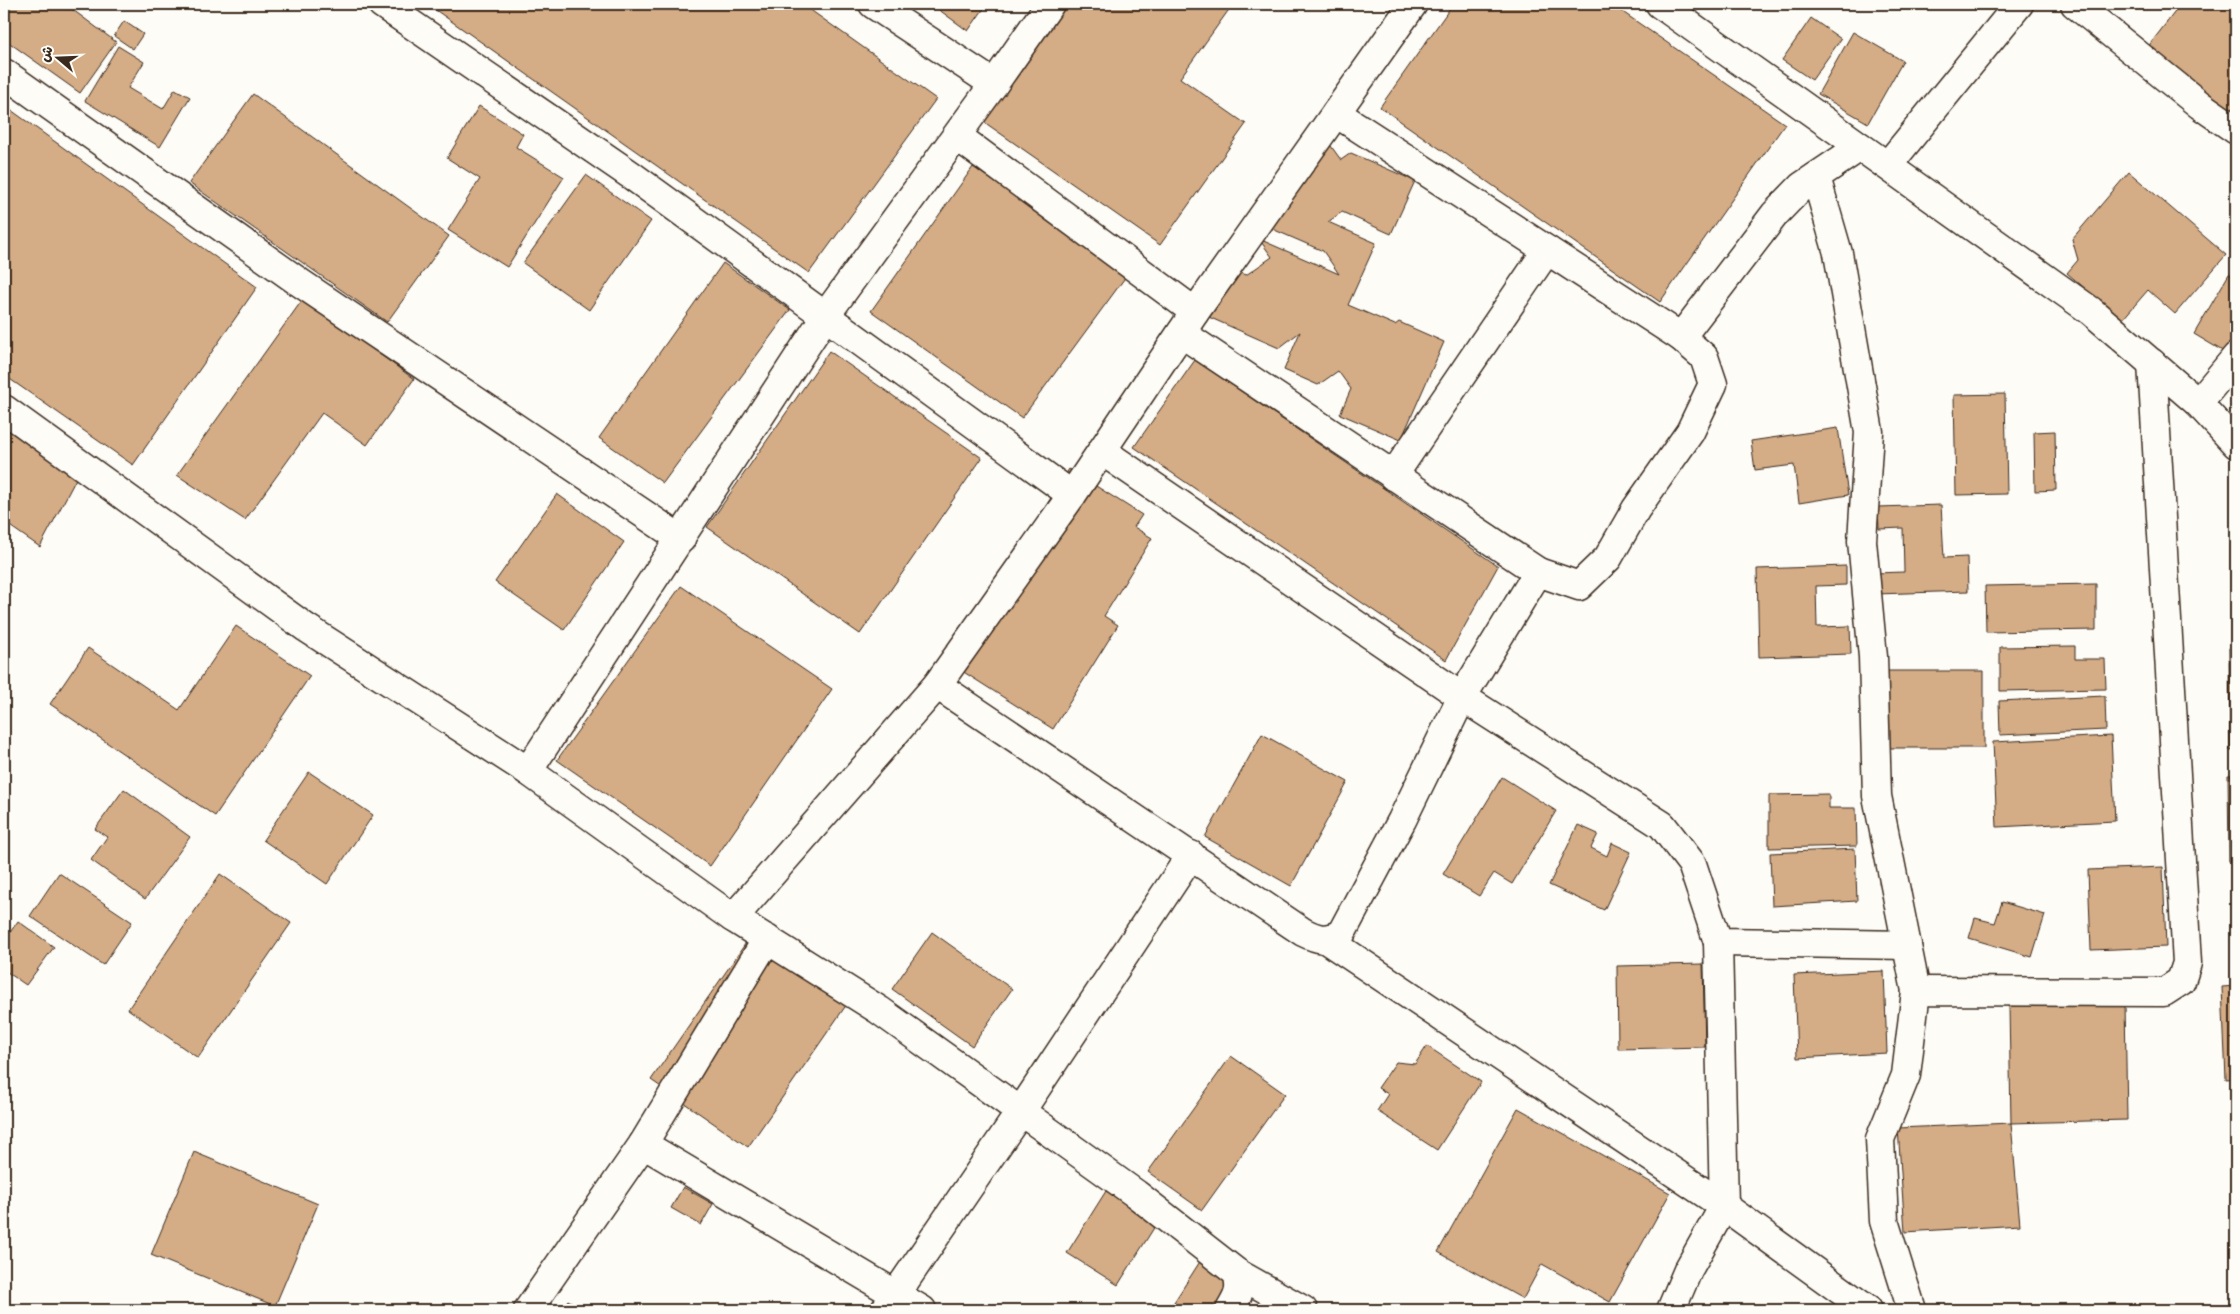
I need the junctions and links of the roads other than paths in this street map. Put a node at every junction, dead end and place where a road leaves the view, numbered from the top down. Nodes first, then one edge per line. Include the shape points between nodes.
1 (382, 4) edge
2 (873, 4) edge
3 (1050, 4) edge
4 (1413, 4) edge
5 (1660, 4) edge
6 (2019, 4) edge
7 (2075, 4) edge
8 (4, 74) edge
9 (994, 84) junction
10 (1336, 113) junction
11 (2236, 130) edge
12 (957, 136) junction
13 (1860, 147) junction
14 (1888, 166) junction
15 (1816, 177) junction
16 (1547, 250) junction
17 (826, 315) junction
18 (1188, 323) junction
19 (1681, 337) junction
20 (2236, 357) edge
21 (2152, 363) junction
22 (2198, 403) junction
23 (4, 409) edge
24 (2236, 444) edge
25 (1102, 451) junction
26 (1393, 476) junction
27 (1072, 495) junction
28 (681, 539) junction
29 (1538, 572) junction
30 (937, 685) junction
31 (1462, 697) junction
32 (528, 771) junction
33 (1191, 855) junction
34 (733, 918) junction
35 (767, 939) junction
36 (1326, 940) junction
37 (1718, 942) junction
38 (1907, 945) junction
39 (1916, 991) junction
40 (1022, 1111) junction
41 (643, 1144) junction
42 (1724, 1206) junction
43 (1237, 1273) junction
44 (891, 1302) edge
45 (528, 1310) edge
46 (922, 1310) edge
47 (1230, 1310) edge
48 (1303, 1310) edge
49 (1670, 1310) edge
50 (1868, 1310) edge
51 (1912, 1310) edge

1 - 17 street via 631,175
2 - 9 street
3 - 9 street
4 - 10 street
5 - 13 street
6 - 14 street
7 - 11 street
8 - 28 street via 299,282
9 - 12 street
10 - 16 street
10 - 18 street
12 - 17 street
12 - 18 street
13 - 14 street
13 - 15 street
14 - 21 street via 2091,311
15 - 19 street via 1802,186 1775,214
15 - 38 street via 1838,253 1869,432 1862,541 1873,657 1877,796
16 - 19 street
16 - 26 street
17 - 27 street
17 - 28 street
18 - 25 street
18 - 26 street
19 - 29 street via 1704,357 1713,384 1690,432 1636,509 1608,558 1579,586
20 - 22 street
21 - 22 street
21 - 39 street via 2187,963 2181,981 2164,992
22 - 24 street
23 - 32 street via 305,627
25 - 27 street
25 - 31 street
26 - 29 street
27 - 30 street
28 - 32 street
29 - 31 street
30 - 33 street
30 - 34 street
31 - 36 street via 1341,934
31 - 37 street via 1662,825 1692,864
32 - 34 street
33 - 36 street via 1303,932
33 - 40 street
34 - 35 street
35 - 40 street via 880,1010
35 - 41 street
36 - 42 street
37 - 38 street
37 - 42 street
38 - 39 street
39 - 51 street via 1906,1075 1880,1139 1884,1221
40 - 43 street
40 - 44 street
41 - 44 street
41 - 45 street
42 - 49 street
42 - 50 street
43 - 47 street via 1239,1291
43 - 48 street
44 - 46 street

